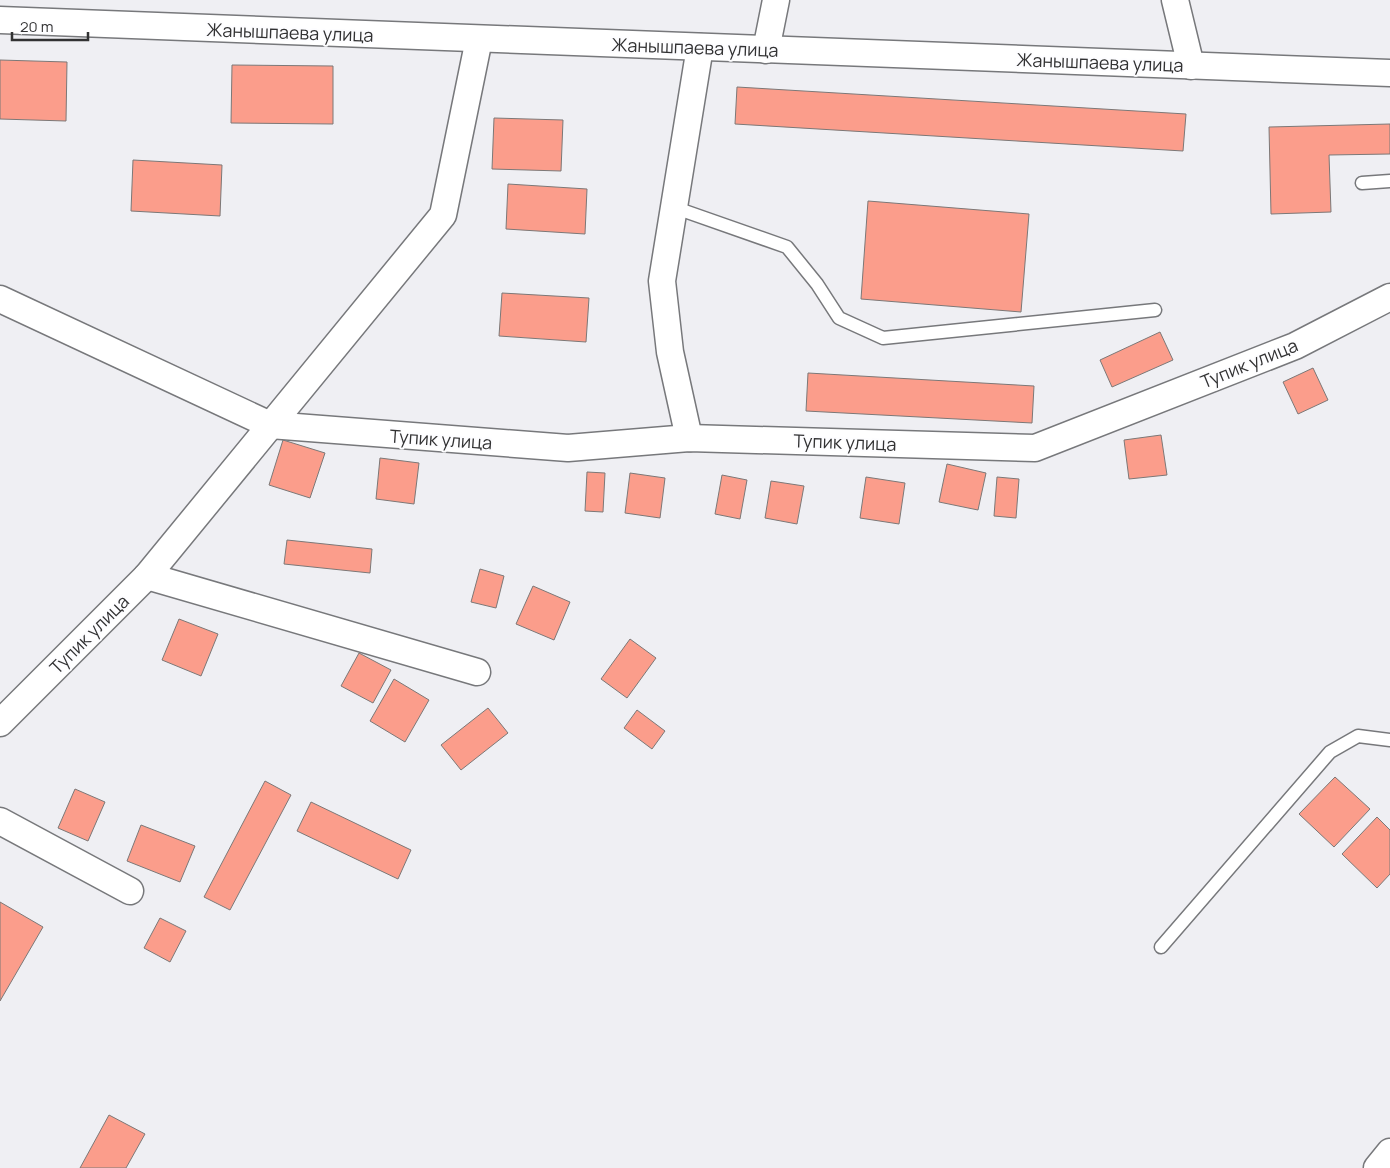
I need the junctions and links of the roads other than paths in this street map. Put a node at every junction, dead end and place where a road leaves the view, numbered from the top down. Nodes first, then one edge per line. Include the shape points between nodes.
1 (776, 0) edge
2 (1174, 0) edge
3 (36, 11) edge
4 (0, 20) edge
5 (479, 39) junction
6 (700, 47) junction
7 (766, 50) junction
8 (1191, 66) junction
9 (1390, 73) edge
10 (1390, 181) edge
11 (1362, 183) dead end
12 (673, 208) junction
13 (1390, 297) edge
14 (0, 299) edge
15 (1155, 310) dead end
16 (270, 425) junction
17 (690, 438) junction
18 (147, 576) junction
19 (477, 672) dead end
20 (0, 723) edge
21 (1390, 740) edge
22 (0, 821) edge
23 (130, 891) dead end
24 (1161, 947) dead end
25 (1390, 1152) edge
26 (1377, 1168) edge

1 - 7 street
2 - 8 street
3 - 4 street, Жанышпаева улица
3 - 5 street, Жанышпаева улица
5 - 6 street, Жанышпаева улица
5 - 16 street, Тупик улица via 443,215
6 - 7 street, Жанышпаева улица
6 - 12 street
7 - 8 street, Жанышпаева улица
8 - 9 street, Жанышпаева улица
10 - 11 lane
12 - 15 lane via 786,247 840,318 883,338
12 - 17 street via 662,281 670,352
13 - 17 street, Тупик улица via 1296,346 1035,448
14 - 16 street, Тупик улица
16 - 17 street, Тупик улица via 568,448
16 - 18 street, Тупик улица
18 - 19 street
18 - 20 street, Тупик улица
21 - 24 lane via 1358,736 1330,752
22 - 23 street
25 - 26 street

